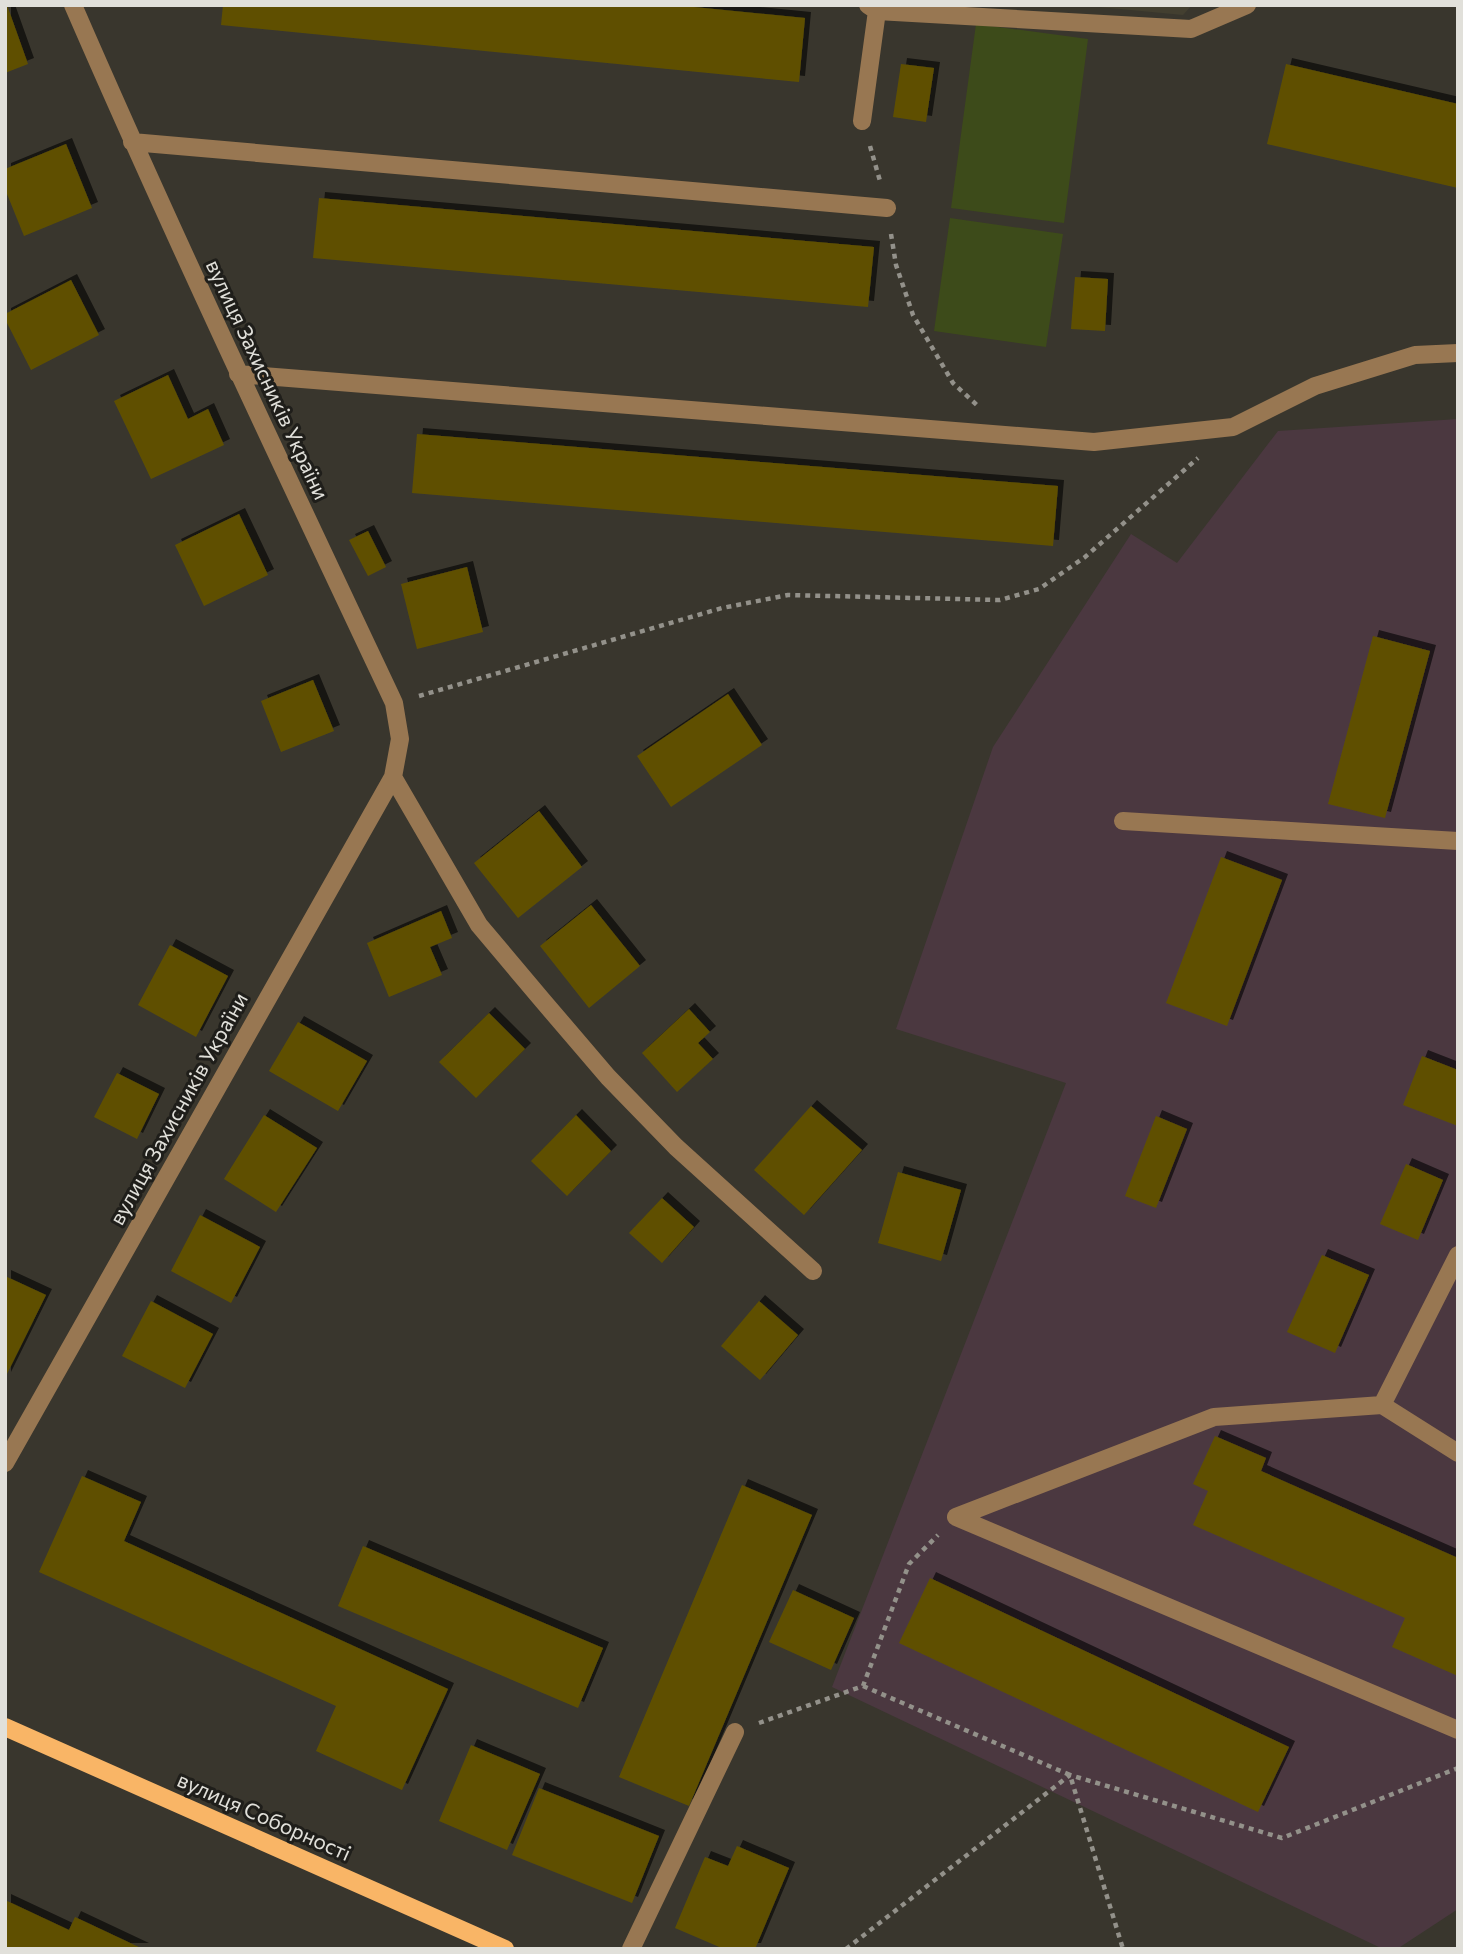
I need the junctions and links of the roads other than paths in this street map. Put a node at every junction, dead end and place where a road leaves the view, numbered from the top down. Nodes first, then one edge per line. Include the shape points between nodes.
1 (73, 5) edge
2 (1247, 5) edge
3 (873, 8) edge
4 (1217, 12) edge
5 (862, 121) road end
6 (132, 142) junction
7 (887, 208) road end
8 (1458, 353) edge
9 (238, 374) junction
10 (393, 777) junction
11 (1123, 821) dead end
12 (1458, 841) edge
13 (1458, 1255) edge
14 (813, 1271) dead end
15 (1382, 1405) junction
16 (1458, 1453) edge
17 (5, 1463) edge
18 (5, 1727) edge
19 (1458, 1730) edge
20 (735, 1732) road end
21 (505, 1949) edge
22 (631, 1949) edge

1 - 6 street, вулиця Захисників України
2 - 4 street
3 - 4 street via 1191,29
3 - 5 street
6 - 7 street
6 - 9 street, вулиця Захисників України
8 - 9 street via 1415,355 1315,386 1233,427 1094,442
9 - 10 street, вулиця Захисників України via 394,703 400,738
10 - 14 street via 479,925 543,1002 676,1147
10 - 17 street, вулиця Захисників України
11 - 12 street
13 - 15 street
15 - 16 street
15 - 19 street via 1214,1417 956,1517
18 - 21 main road, вулиця Соборності
20 - 22 street

